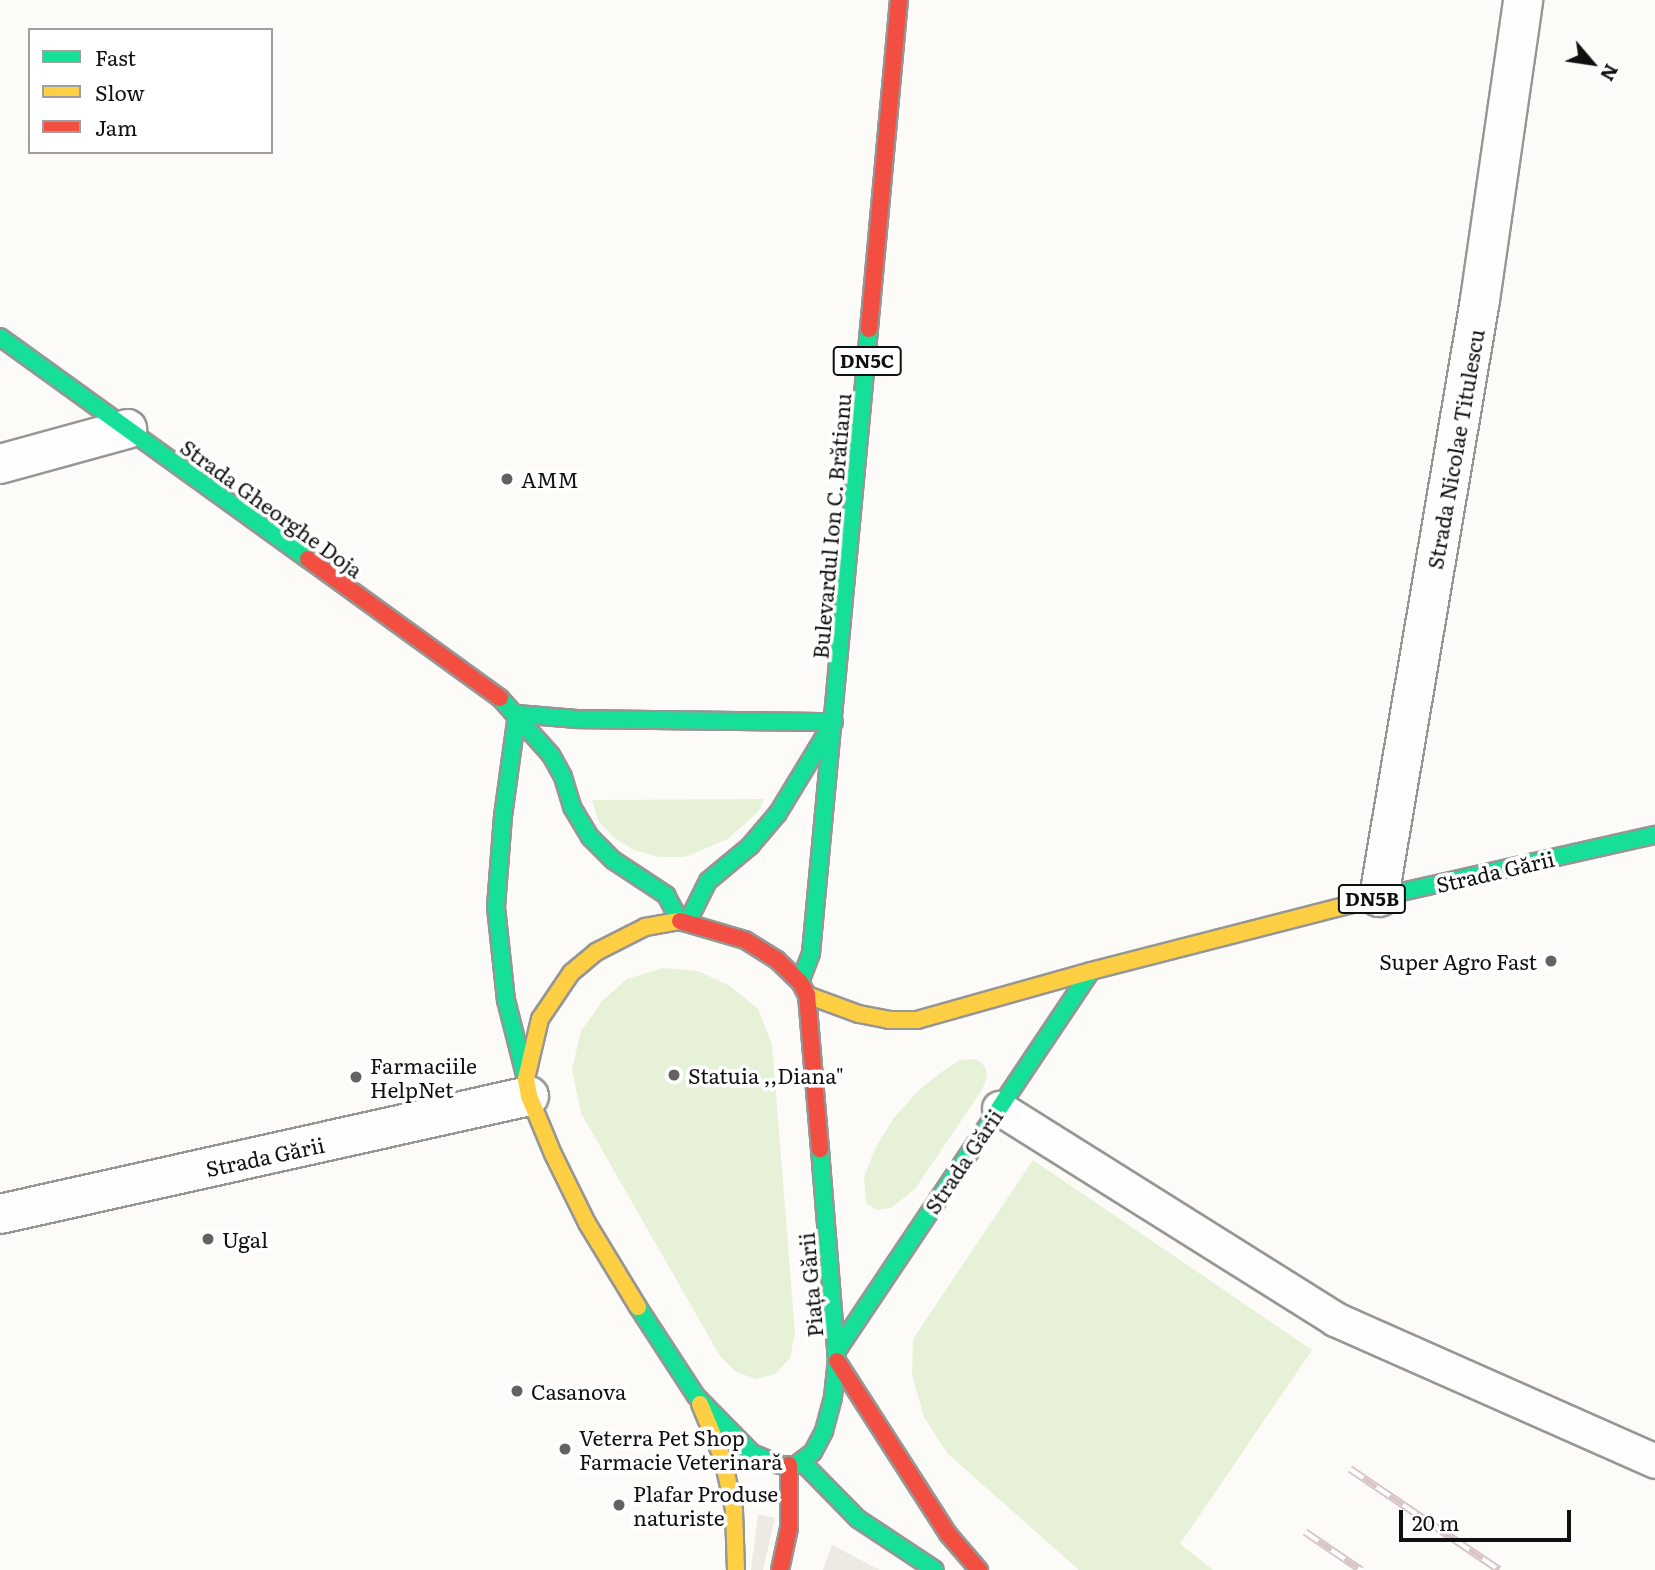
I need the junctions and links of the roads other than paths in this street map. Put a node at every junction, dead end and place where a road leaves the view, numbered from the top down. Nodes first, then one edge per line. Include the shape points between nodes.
1 (899, 0) edge
2 (1523, 0) edge
3 (0, 337) edge
4 (127, 429) junction
5 (0, 464) edge
6 (517, 714) junction
7 (834, 722) junction
8 (1655, 835) edge
9 (1379, 897) junction
10 (684, 922) junction
11 (1091, 971) junction
12 (804, 989) junction
13 (528, 1088) junction
14 (999, 1108) junction
15 (0, 1214) edge
16 (836, 1356) junction
17 (696, 1396) junction
18 (1655, 1461) edge
19 (796, 1463) junction
20 (736, 1570) edge
21 (780, 1570) edge
22 (935, 1570) edge
23 (979, 1570) edge

1 - 7 main road, Bulevardul Ion C. Brătianu / DN5C
2 - 9 street, Strada Nicolae Titulescu via 1482,287
3 - 4 main road, Strada Gheorghe Doja
4 - 5 street
4 - 6 main road, Strada Gheorghe Doja
6 - 7 main road
6 - 10 main road, Strada Gheorghe Doja via 551,755 572,807 590,836 613,860 666,895
6 - 13 main road via 496,907 506,1000
7 - 10 main road, Bulevardul Ion C. Brătianu via 778,813 750,846 708,881
7 - 12 main road, Bulevardul Ion C. Brătianu / DN5C
8 - 9 main road, Strada Gării / DN5B
9 - 11 main road, Strada Gării / DN5B
10 - 12 main road via 745,940 777,960
10 - 13 main road via 645,927 596,952 571,973 540,1018
11 - 12 main road, Strada Gării / DN5B via 918,1020 859,1014
11 - 14 main road, Strada Gării
12 - 16 main road, Piața Gării
13 - 15 street, Strada Gării
13 - 17 main road via 553,1154 587,1223
14 - 16 main road, Strada Gării
14 - 18 lane via 1335,1319
16 - 19 main road, Piața Gării via 827,1423 813,1452
16 - 23 main road via 947,1534
17 - 19 main road via 752,1452 773,1462
17 - 20 main road via 723,1459 734,1510
19 - 21 main road
19 - 22 main road via 858,1519

